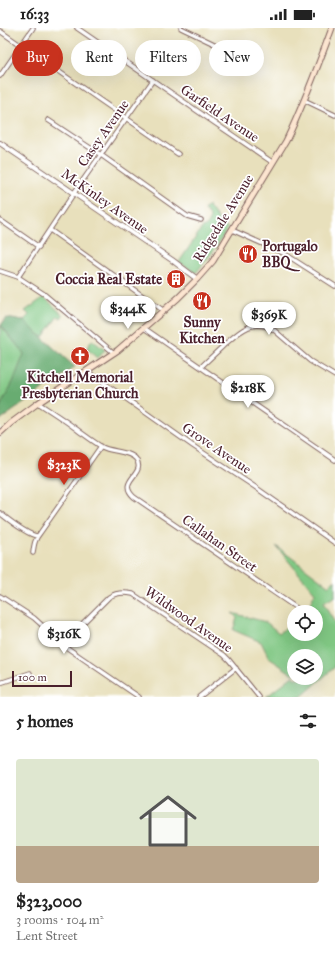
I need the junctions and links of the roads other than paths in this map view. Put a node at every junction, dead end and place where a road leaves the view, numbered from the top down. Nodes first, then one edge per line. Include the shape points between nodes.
1 (33, 28) edge
2 (77, 28) edge
3 (181, 28) edge
4 (332, 28) edge
5 (0, 31) edge
6 (14, 40) edge
7 (25, 40) edge
8 (209, 42) edge
9 (12, 58) edge
10 (63, 74) edge
11 (0, 76) edge
12 (152, 80) junction
13 (304, 100) junction
14 (335, 114) edge
15 (127, 118) junction
16 (48, 120) dead end
17 (0, 143) edge
18 (178, 154) dead end
19 (101, 155) junction
20 (272, 162) junction
21 (74, 193) junction
22 (0, 220) edge
23 (201, 220) dead end
24 (50, 230) junction
25 (232, 230) junction
26 (39, 247) junction
27 (0, 271) edge
28 (18, 277) junction
29 (197, 279) junction
30 (335, 286) edge
31 (164, 311) junction
32 (144, 328) junction
33 (114, 353) junction
34 (201, 366) junction
35 (87, 371) junction
36 (335, 376) edge
37 (38, 403) junction
38 (0, 433) edge
39 (101, 446) junction
40 (335, 460) edge
41 (0, 513) edge
42 (37, 536) junction
43 (335, 543) edge
44 (33, 552) dead end
45 (0, 596) edge
46 (292, 605) edge
47 (62, 644) junction
48 (236, 668) junction
49 (30, 673) dead end
50 (0, 683) edge
51 (139, 697) edge
52 (199, 697) edge
53 (259, 697) edge

1 - 7 street
2 - 12 street, Garfield Avenue
3 - 8 street
4 - 13 main road, Ridgedale Avenue
5 - 6 street
9 - 11 street
10 - 15 street
12 - 15 street, Casey Avenue
12 - 20 street, Garfield Avenue
13 - 14 street
13 - 20 main road, Ridgedale Avenue via 294,126
15 - 18 street
15 - 19 street, Casey Avenue
16 - 19 street
17 - 21 street, McKinley Avenue
19 - 21 street, Casey Avenue
19 - 23 street via 187,216
20 - 25 main road, Ridgedale Avenue
21 - 24 street, Casey Avenue
21 - 29 street, McKinley Avenue
22 - 26 street
24 - 26 street, Casey Avenue
24 - 31 street
25 - 29 main road, Ridgedale Avenue
25 - 30 street via 285,254
26 - 28 street, Casey Avenue
27 - 28 street
28 - 33 street via 44,294
29 - 31 main road, Ridgedale Avenue
31 - 32 main road, Ridgedale Avenue
32 - 33 main road, Ridgedale Avenue
32 - 34 street
33 - 35 main road, Ridgedale Avenue
34 - 36 street via 238,332 259,325 274,330 310,361
34 - 40 street
35 - 37 main road, Ridgedale Avenue
35 - 43 street, Grove Avenue
37 - 38 main road, Ridgedale Avenue
37 - 39 street
39 - 42 street
39 - 46 street, Callahan Street via 130,455 136,460 138,471 128,485 130,494
41 - 42 street
42 - 44 street
45 - 47 street via 34,618
47 - 48 street, Wildwood Avenue via 109,597 128,592 147,602 224,655
47 - 51 street
48 - 52 street
48 - 53 street, Wildwood Avenue
49 - 50 street

